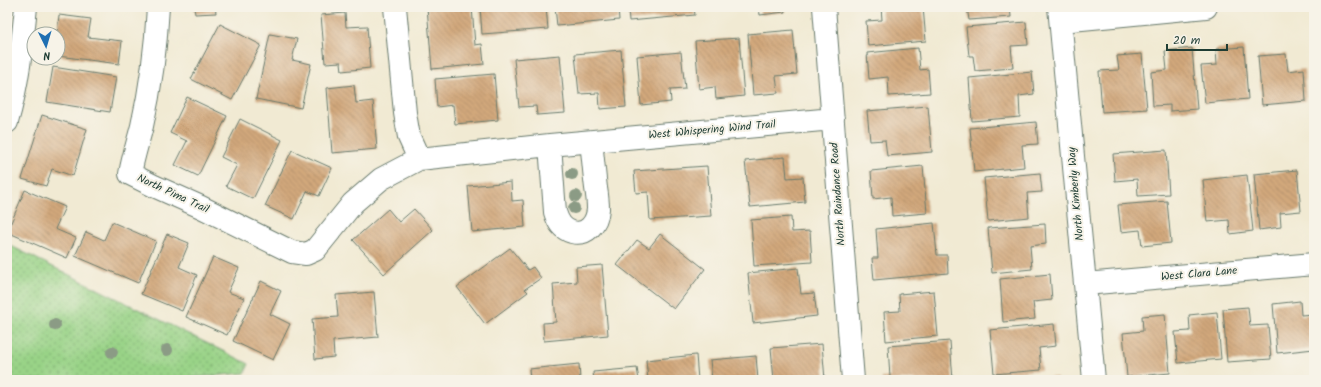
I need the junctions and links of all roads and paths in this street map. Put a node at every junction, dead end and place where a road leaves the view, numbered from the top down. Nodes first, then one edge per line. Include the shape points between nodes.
1 (26, 7) edge
2 (158, 7) edge
3 (394, 7) edge
4 (824, 7) edge
5 (1206, 7) edge
6 (1060, 14) edge
7 (833, 119) junction
8 (7, 122) edge
9 (592, 142) junction
10 (550, 145) junction
11 (418, 160) junction
12 (306, 254) joint
13 (1314, 264) edge
14 (1085, 284) junction
15 (853, 380) edge
16 (1094, 380) edge

1 - 8 street via 19,71
2 - 12 street, North Pima Trail via 152,75 130,174 292,252
3 - 11 street via 406,119 409,137
4 - 7 street, North Raindance Road
5 - 6 street
6 - 14 street, North Kimberly Way
7 - 9 street, West Whispering Wind Trail
7 - 15 street, North Raindance Road
9 - 10 street, West Whispering Wind Trail
9 - 10 street via 598,209 594,224 588,230 576,233 562,227 555,212
10 - 11 street, West Whispering Wind Trail
11 - 12 street, West Whispering Wind Trail via 380,179 353,203 315,250
13 - 14 street, West Clara Lane
14 - 16 street, North Kimberly Way

